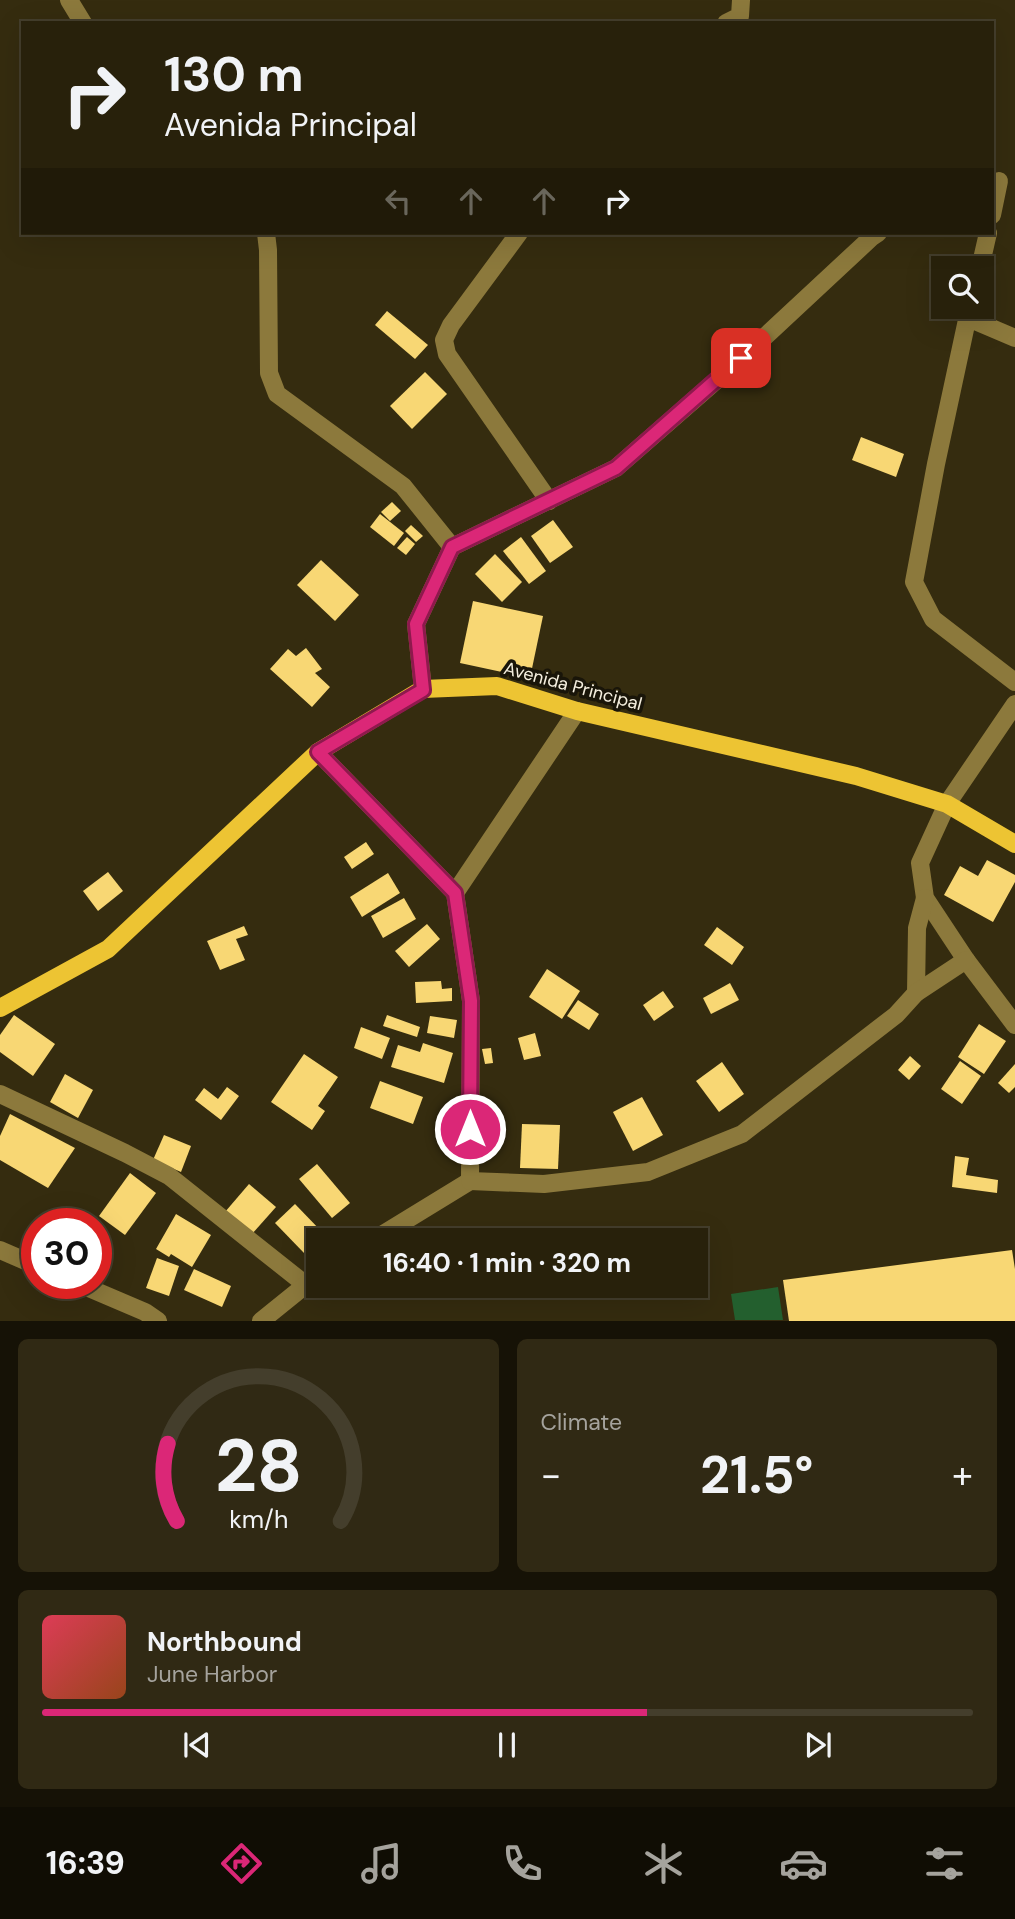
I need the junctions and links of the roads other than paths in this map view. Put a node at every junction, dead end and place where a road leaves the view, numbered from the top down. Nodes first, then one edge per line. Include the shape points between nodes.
1 (69, 0) edge
2 (741, 0) edge
3 (82, 21) edge
4 (730, 21) edge
5 (1002, 179) edge
6 (994, 208) edge
7 (266, 235) edge
8 (518, 235) edge
9 (872, 235) edge
10 (987, 235) edge
11 (982, 256) edge
12 (967, 319) edge
13 (981, 319) edge
14 (1015, 338) edge
15 (549, 501) junction
16 (452, 547) junction
17 (1015, 682) edge
18 (423, 690) junction
19 (1015, 704) edge
20 (577, 711) junction
21 (318, 752) junction
22 (947, 804) junction
23 (1015, 844) edge
24 (455, 893) junction
25 (925, 898) junction
26 (966, 960) junction
27 (916, 993) junction
28 (0, 1008) edge
29 (1015, 1025) edge
30 (0, 1095) edge
31 (470, 1181) junction
32 (393, 1228) edge
33 (0, 1250) edge
34 (21, 1259) edge
35 (306, 1276) edge
36 (306, 1285) edge
37 (112, 1298) edge
38 (158, 1321) edge
39 (261, 1321) edge

1 - 3 street
2 - 4 street via 740,16
5 - 6 street
7 - 16 street via 269,373 278,394 403,486
8 - 15 street via 444,340 447,354
9 - 15 street via 616,468
10 - 11 street
12 - 17 street via 914,582 933,619
13 - 14 street
15 - 16 street
16 - 18 street via 416,624
18 - 20 main road, Avenida Principal via 497,686
18 - 21 main road, Avenida Principal
19 - 22 street
20 - 22 main road, Avenida Principal via 856,776
20 - 24 street
21 - 24 street
21 - 28 main road, Avenida Principal via 108,949
22 - 23 main road, Avenida Principal
22 - 25 street via 920,863
24 - 31 street via 471,1001
25 - 26 street
25 - 27 street via 917,928
26 - 27 street
26 - 29 street
27 - 31 street via 742,1135 648,1172 544,1184
30 - 35 street via 169,1176
31 - 32 street
33 - 34 street
36 - 39 street
37 - 38 street

